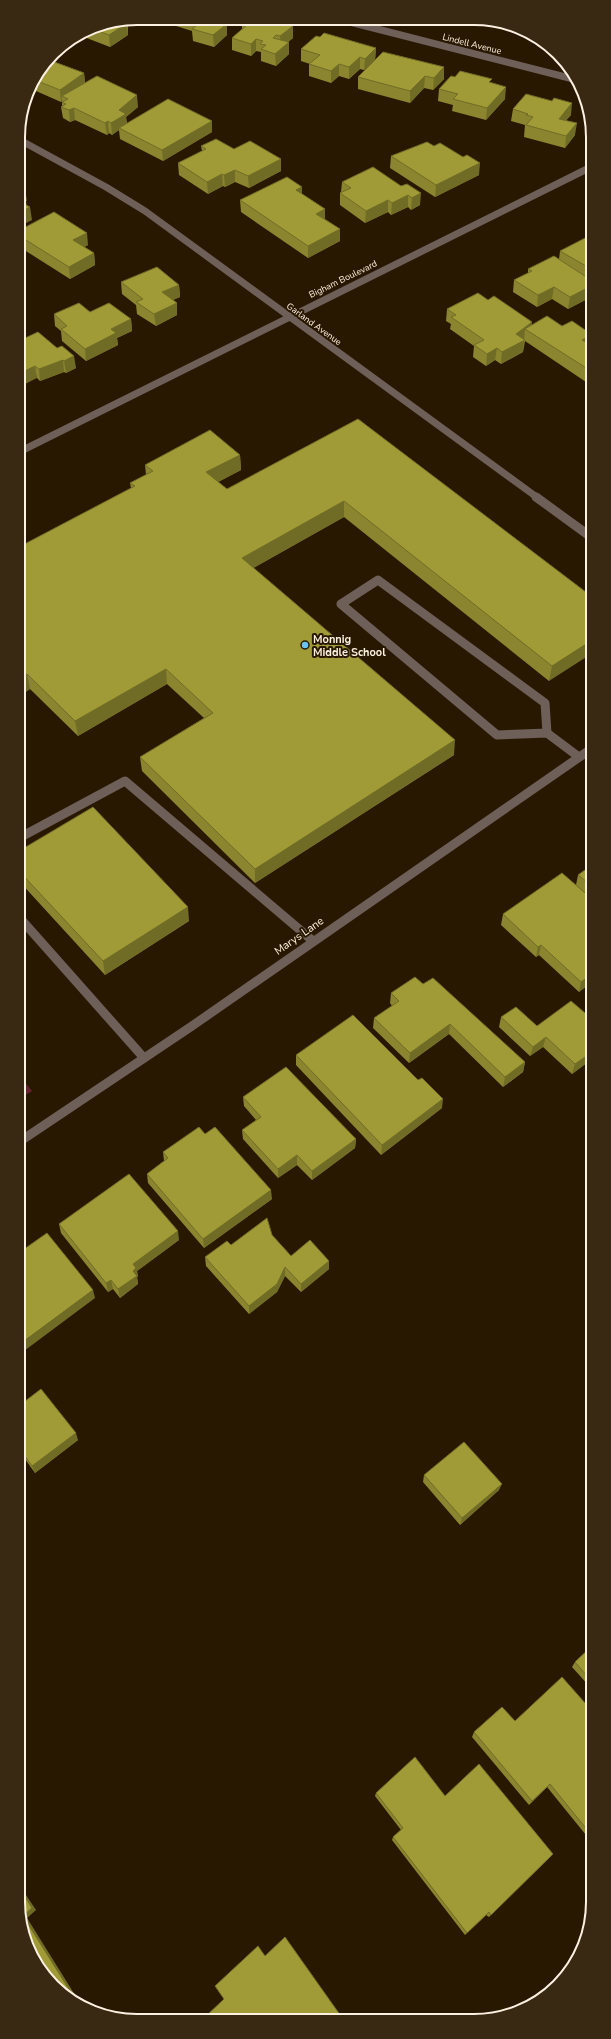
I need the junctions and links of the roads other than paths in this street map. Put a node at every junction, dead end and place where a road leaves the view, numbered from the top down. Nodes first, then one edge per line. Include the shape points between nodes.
1 (362, 25) edge
2 (569, 78) edge
3 (25, 143) edge
4 (586, 169) edge
5 (288, 317) junction
6 (25, 449) edge
7 (586, 533) edge
8 (547, 733) junction
9 (586, 753) edge
10 (579, 757) junction
11 (25, 835) edge
12 (25, 923) edge
13 (313, 941) junction
14 (144, 1058) junction
15 (25, 1138) edge

1 - 2 street, Lindell Avenue
3 - 5 street, Garland Avenue via 106,186
4 - 5 street, Bigham Boulevard
5 - 6 street, Bigham Boulevard
5 - 7 street, Garland Avenue
8 - 8 street via 497,735 341,604 378,580 545,703
8 - 10 street
9 - 10 street, Marys Lane
10 - 13 street, Marys Lane
11 - 13 street via 125,781
12 - 14 street
13 - 14 street, Marys Lane
14 - 15 street, Marys Lane

